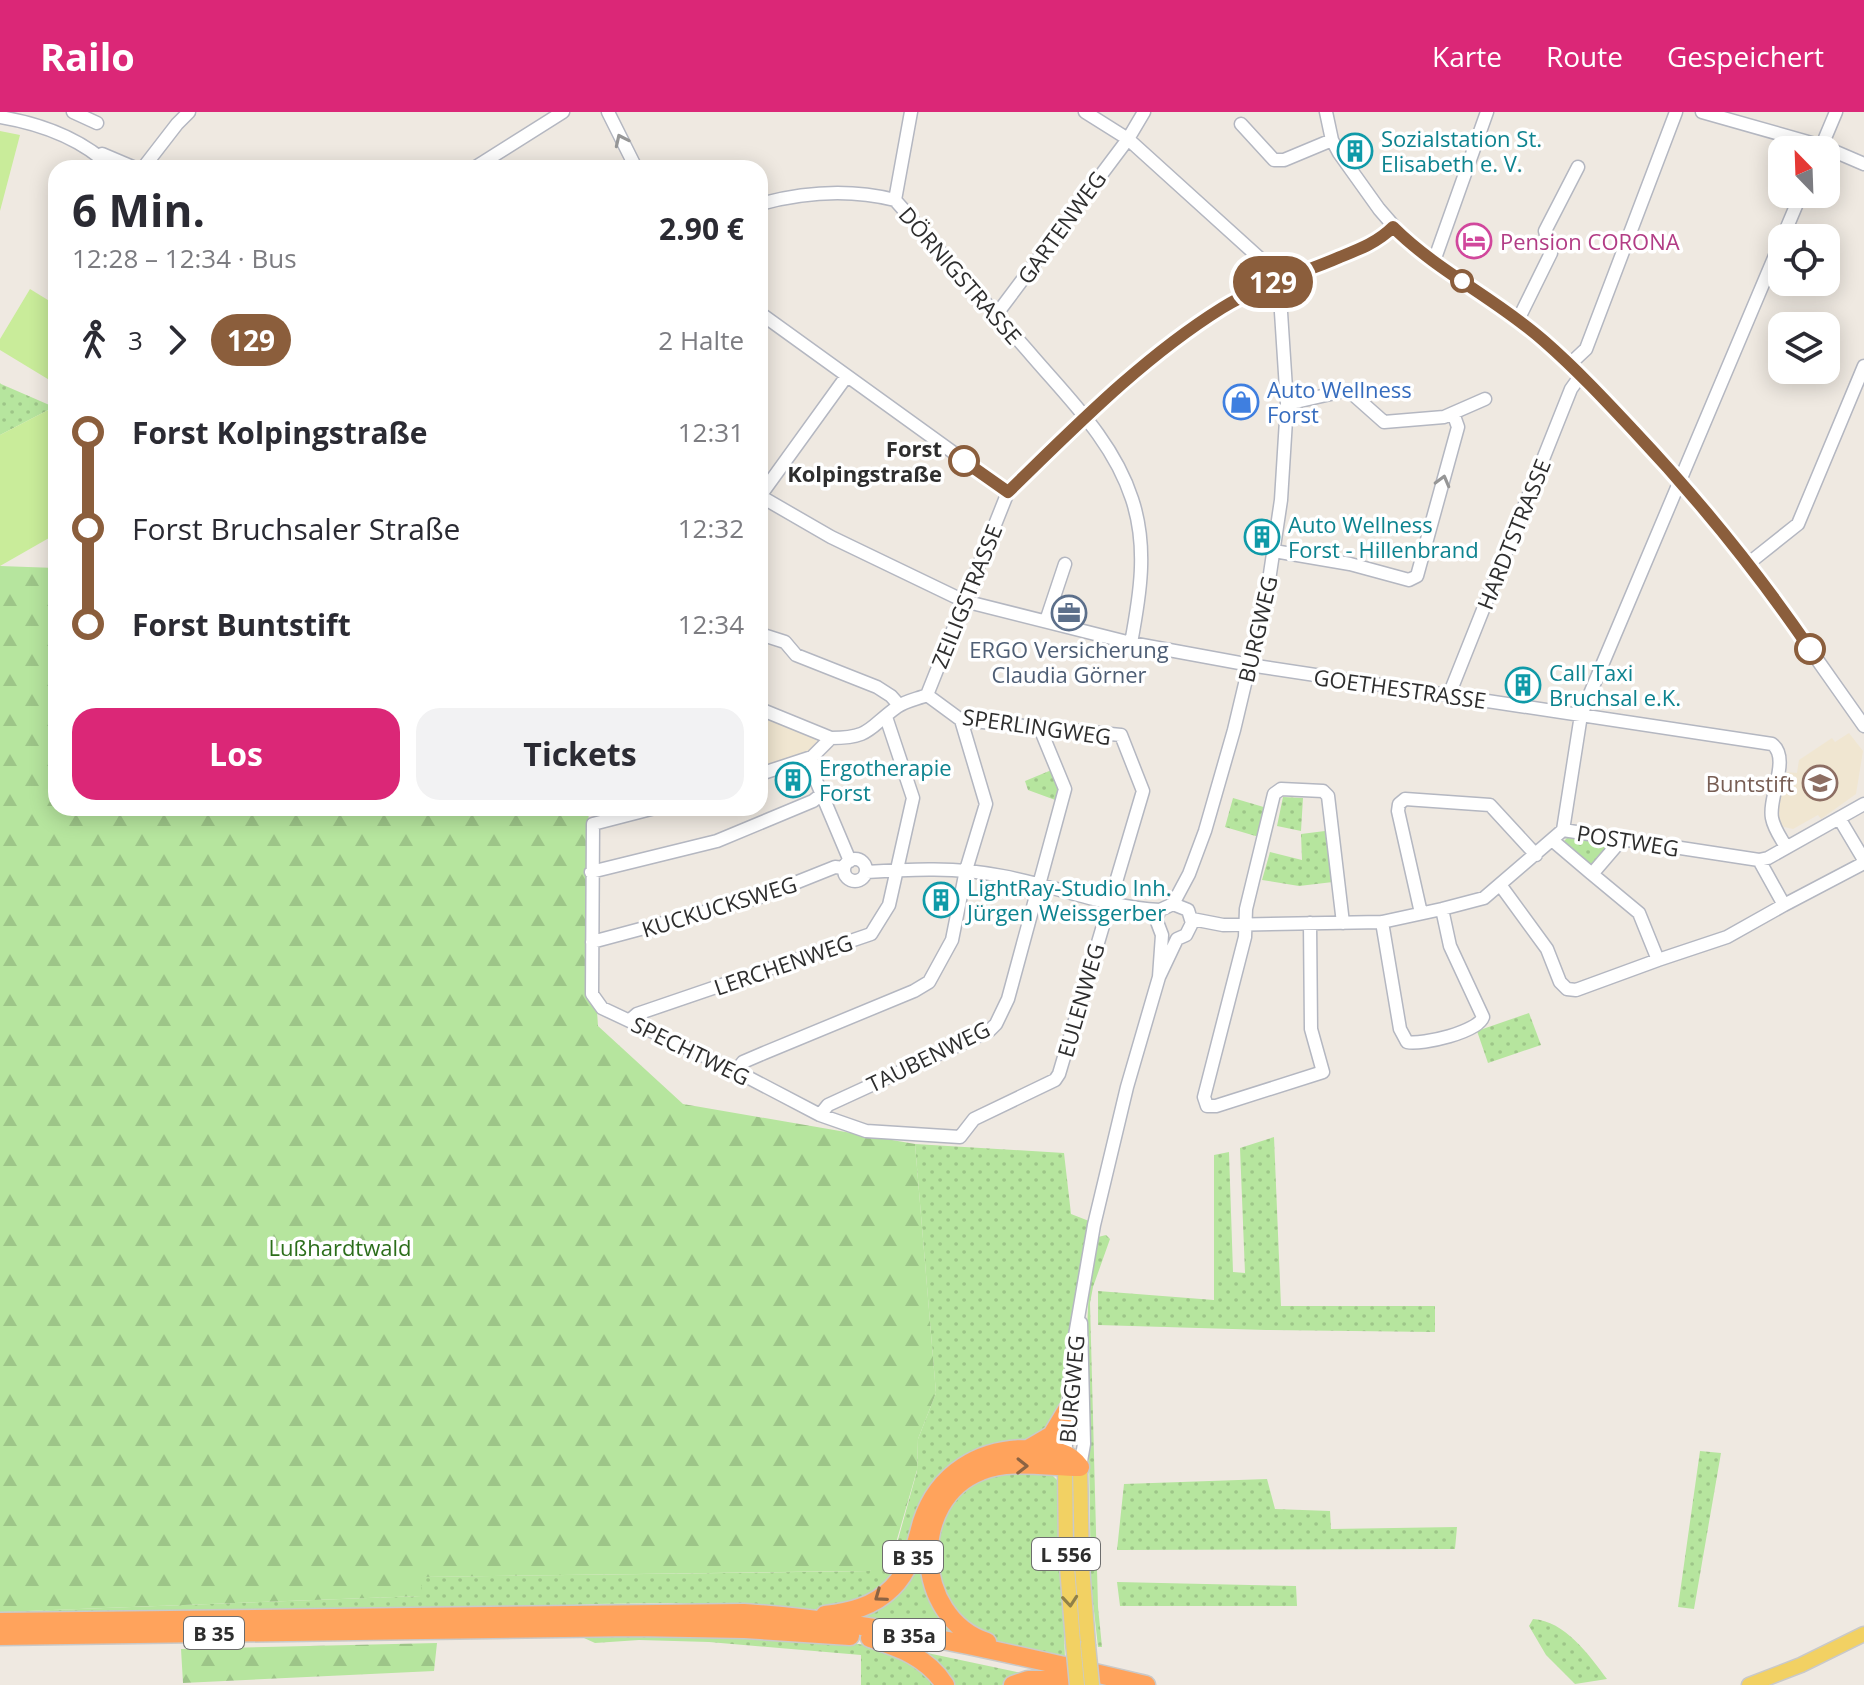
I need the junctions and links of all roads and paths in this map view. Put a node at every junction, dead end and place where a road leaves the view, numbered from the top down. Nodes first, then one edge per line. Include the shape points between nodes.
1 (70, 112) edge
2 (189, 112) edge
3 (563, 112) edge
4 (608, 112) edge
5 (911, 112) edge
6 (1085, 112) edge
7 (1144, 112) edge
8 (1326, 112) edge
9 (1487, 112) edge
10 (1676, 112) edge
11 (1702, 112) edge
12 (1836, 112) edge
13 (17, 116) edge
14 (0, 117) edge
15 (97, 123) dead end
16 (1241, 124) dead end
17 (62, 134) junction
18 (1781, 136) edge
19 (1826, 136) edge
20 (1128, 139) junction
21 (1332, 140) junction
22 (95, 152) junction
23 (1840, 155) edge
24 (104, 160) edge
25 (117, 160) edge
26 (146, 160) edge
27 (487, 160) edge
28 (632, 160) edge
29 (1864, 164) edge
30 (1578, 167) dead end
31 (895, 200) junction
32 (768, 203) edge
33 (1795, 208) edge
34 (1393, 227) junction
35 (1434, 261) junction
36 (1276, 281) junction
37 (996, 315) junction
38 (768, 319) edge
39 (1518, 320) junction
40 (1570, 364) junction
41 (1864, 366) edge
42 (1581, 375) junction
43 (846, 377) junction
44 (1485, 399) dead end
45 (1287, 404) junction
46 (1453, 413) junction
47 (1085, 417) junction
48 (1679, 478) junction
49 (768, 485) edge
50 (1008, 492) junction
51 (768, 501) edge
52 (1274, 551) junction
53 (1749, 563) junction
54 (1065, 564) dead end
55 (964, 601) junction
56 (1046, 621) junction
57 (768, 637) edge
58 (1131, 643) junction
59 (1250, 665) junction
60 (927, 695) junction
61 (1449, 695) junction
62 (899, 705) junction
63 (768, 712) edge
64 (1581, 715) junction
65 (886, 717) junction
66 (961, 720) junction
67 (1039, 726) junction
68 (1864, 726) edge
69 (831, 738) junction
70 (812, 757) junction
71 (768, 771) edge
72 (822, 794) junction
73 (1864, 798) edge
74 (1859, 806) edge
75 (622, 816) edge
76 (1839, 818) junction
77 (1563, 830) junction
78 (1622, 839) junction
79 (1552, 840) junction
80 (1786, 847) junction
81 (1536, 855) junction
82 (1759, 860) junction
83 (1864, 861) edge
84 (847, 864) junction
85 (898, 870) junction
86 (966, 870) junction
87 (591, 872) junction
88 (1592, 874) junction
89 (1040, 886) junction
90 (1501, 886) junction
91 (1109, 905) junction
92 (1179, 905) junction
93 (1784, 905) junction
94 (1125, 908) junction
95 (1442, 909) junction
96 (1160, 910) junction
97 (1421, 913) junction
98 (1382, 922) junction
99 (1310, 923) junction
100 (1343, 923) junction
101 (1246, 924) junction
102 (1191, 925) junction
103 (1159, 929) junction
104 (1177, 939) junction
105 (592, 942) junction
106 (1658, 960) junction
107 (1159, 977) junction
108 (630, 1020) junction
109 (736, 1071) junction
110 (820, 1115) junction
111 (960, 1137) joint
112 (1080, 1311) junction
113 (1067, 1410) junction
114 (1027, 1449) junction
115 (1070, 1463) junction
116 (799, 1617) junction
117 (0, 1622) edge
118 (1864, 1634) edge
119 (0, 1636) edge
120 (870, 1638) junction
121 (1019, 1655) junction
122 (1081, 1683) edge
123 (945, 1685) edge
124 (1013, 1685) edge
125 (1099, 1685) edge
126 (1146, 1685) edge
127 (1749, 1685) edge

1 - 15 street
1 - 17 street
2 - 26 street
3 - 27 street
28 -> 4 street
5 - 31 street, DÖRNIGSTRASSE
6 - 20 street
7 - 20 street, GARTENWEG
8 - 21 street
9 - 35 street
10 - 40 street via 1586,349
11 - 18 street
12 - 19 street
13 - 14 street
13 - 17 street
16 - 21 street via 1274,160
17 - 22 street
20 - 36 street via 1265,263
20 - 37 street, GARTENWEG
21 - 34 street
22 - 24 street
22 - 25 street
23 - 29 street
30 - 39 street via 1545,231 1551,253
31 - 32 street via 827,193
31 - 37 street, DÖRNIGSTRASSE
33 - 48 street
34 - 35 street
34 - 36 street, ZEILIGSTRASSE via 1373,243
35 - 39 street
36 - 45 street, BURGWEG
36 - 47 street, ZEILIGSTRASSE via 1224,307 1173,342
37 - 47 street, DÖRNIGSTRASSE
38 - 43 street
39 - 40 street
40 - 42 street
41 - 53 street via 1798,524
42 - 48 street
42 - 61 street, HARDTSTRASSE
43 - 49 street
43 - 50 street
44 - 46 street
45 - 46 street via 1348,390 1384,422
45 - 52 street, BURGWEG
52 -> 46 street via 1409,580 1417,576 1458,427
47 - 50 street, ZEILIGSTRASSE
47 - 58 street, DÖRNIGSTRASSE via 1114,455 1133,500 1143,551
48 - 53 street
48 - 64 street
50 - 55 street, ZEILIGSTRASSE
51 - 55 street, GOETHESTRASSE
52 - 59 street, BURGWEG
53 - 68 street
54 - 56 street
55 - 56 street, GOETHESTRASSE
55 - 60 street, ZEILIGSTRASSE
56 - 58 street, GOETHESTRASSE
57 - 62 street via 785,642 796,655 877,687
58 - 59 street, GOETHESTRASSE
59 - 61 street, GOETHESTRASSE
59 - 92 street, BURGWEG
60 - 62 street
60 - 66 street, SPERLINGWEG
61 - 64 street, GOETHESTRASSE
62 - 65 street
63 - 69 street
64 - 77 street
64 - 80 street, GOETHESTRASSE via 1772,744 1780,758 1772,820
65 - 69 street via 854,738
65 - 85 street, LERCHENWEG via 913,798
66 - 67 street, SPERLINGWEG
66 - 86 street via 986,804
67 - 89 street, TAUBENWEG via 1065,789
67 - 91 street, SPERLINGWEG via 1121,735 1143,791
69 - 70 street
70 - 71 street
70 - 72 street
72 - 84 street
72 - 87 street via 717,841
73 - 74 street
74 - 76 street
75 - 87 street, SPECHTWEG via 593,824
76 - 80 street
76 - 83 street
77 - 78 street, POSTWEG
77 - 79 street, POSTWEG
78 - 82 street, POSTWEG
78 - 88 street
79 - 81 street, POSTWEG
79 - 88 street
80 - 82 street
81 - 90 street, POSTWEG
81 - 97 street via 1490,805 1405,799 1398,811
82 - 93 street
83 - 93 street
84 - 85 street via 851,880 866,872
84 - 105 street, KUCKUCKSWEG via 760,897
85 - 86 street
85 - 108 street, LERCHENWEG via 889,905 871,934
86 - 89 street
86 - 109 street via 952,940 929,982 753,1057
87 - 105 street, SPECHTWEG
88 - 106 street via 1639,913
89 - 91 street
89 - 110 street, TAUBENWEG via 996,1024 828,1105
90 - 95 street, POSTWEG via 1484,898
90 - 106 street via 1547,949 1567,989
91 - 94 street
91 - 111 street, EULENWEG via 1059,1074 974,1119
92 - 96 street
92 - 102 street
93 - 106 street via 1727,937
94 - 96 street
94 - 103 street
95 - 97 street, POSTWEG
95 - 98 street via 1450,946 1483,1017 1476,1028 1418,1044 1407,1042 1400,1029
96 - 103 street, BURGWEG
97 - 98 street, POSTWEG
98 - 100 street, POSTWEG
99 - 100 street, POSTWEG
99 - 101 street, POSTWEG
99 - 101 street via 1311,1029 1323,1072 1211,1107 1204,1097
100 - 101 street via 1328,796 1323,791 1281,789 1274,794
101 - 102 street, POSTWEG
102 - 104 street
103 - 104 street
103 - 107 street, BURGWEG
104 - 107 street, BURGWEG
105 - 108 street, SPECHTWEG via 596,1003
107 - 112 street, BURGWEG via 1108,1164
108 - 109 street, SPECHTWEG
109 - 110 street, SPECHTWEG
110 - 111 street, SPECHTWEG via 866,1131
112 - 113 street, BURGWEG
112 - 115 street, BURGWEG via 1084,1444
113 - 114 highway, B 35 via 1052,1435
113 - 115 street, BURGWEG
114 - 115 highway, B 35 via 1052,1450
114 -> 116 highway, B 35 via 978,1457 949,1477 930,1502 902,1577 875,1601 845,1613
121 -> 115 highway via 965,1631 945,1612 932,1587 932,1534 946,1498 980,1471 998,1465
115 - 122 main road, L 556, bridge via 1082,1566
116 - 117 highway, B 35 via 637,1613
116 - 121 highway, B 35a
118 - 127 main road
119 - 120 highway, B 35 via 686,1627
120 - 122 highway, B 35a via 972,1654
120 - 123 highway, B 35 via 920,1658
121 - 126 highway, B 35a
122 - 124 highway via 1028,1680
122 - 125 highway, B 35a

